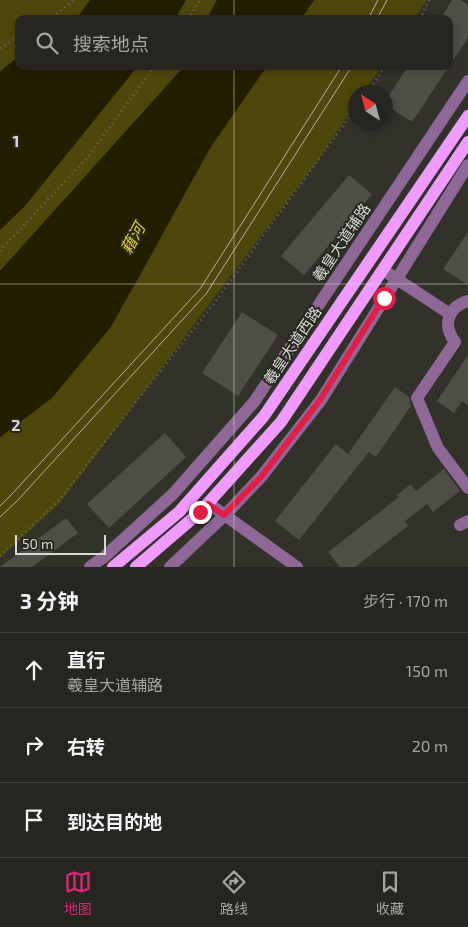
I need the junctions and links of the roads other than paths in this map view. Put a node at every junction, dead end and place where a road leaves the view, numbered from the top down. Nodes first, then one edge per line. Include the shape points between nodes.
1 (468, 81) edge
2 (468, 116) edge
3 (467, 148) edge
4 (468, 165) edge
5 (383, 270) junction
6 (397, 279) junction
7 (468, 300) edge
8 (450, 314) junction
9 (468, 488) edge
10 (208, 504) junction
11 (224, 515) junction
12 (90, 567) edge
13 (112, 567) edge
14 (136, 567) edge
15 (170, 567) edge
16 (297, 567) edge

1 - 12 street, 羲皇大道辅路 via 254,402 173,494
2 - 13 main road, 羲皇大道西路 via 264,416 179,512
3 - 5 main road
4 - 6 street
5 - 6 street
5 - 10 main road via 281,422
6 - 8 street
6 - 11 street via 320,400 261,477
7 - 8 street via 460,303
8 - 9 street via 448,329 455,342 417,398 438,448
10 - 11 street
10 - 14 main road
11 - 15 street
11 - 16 street

